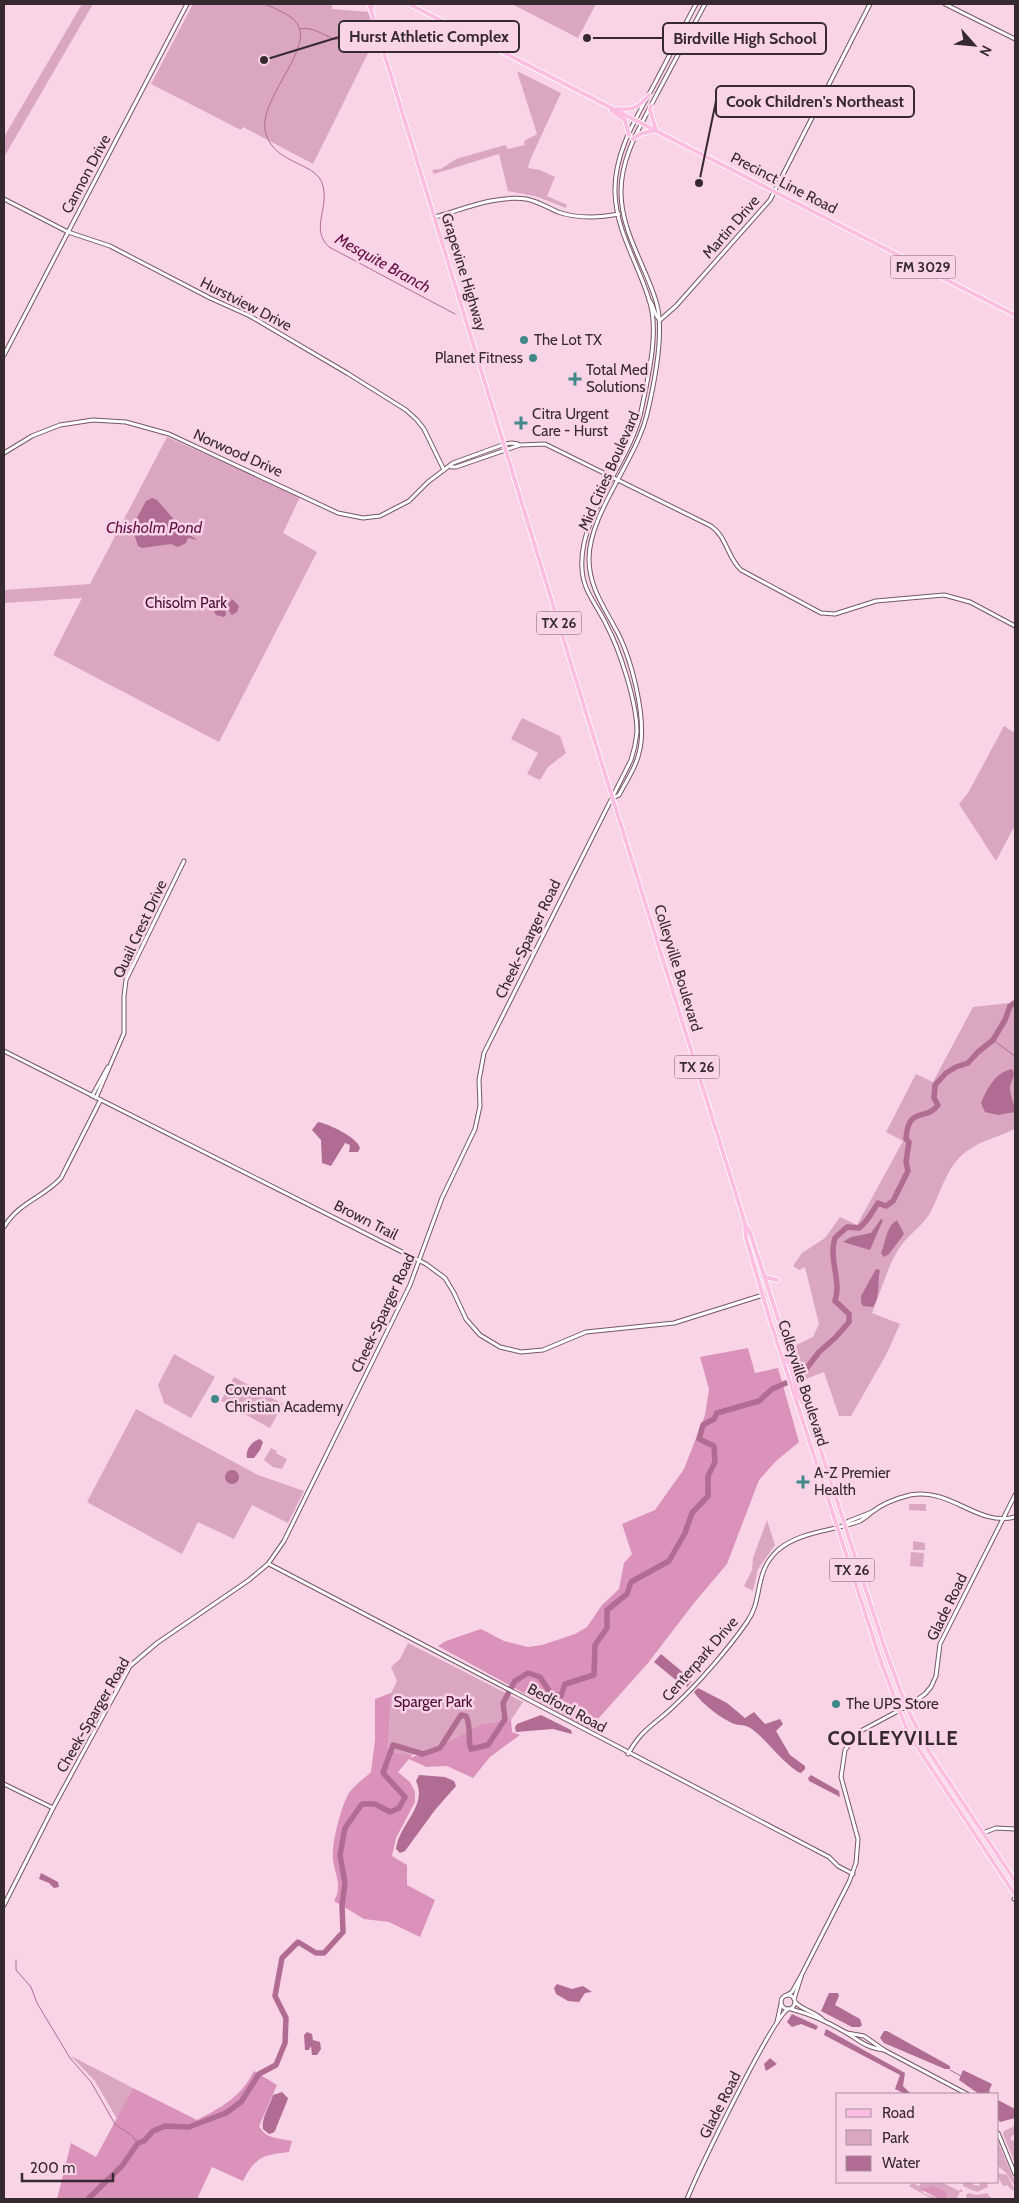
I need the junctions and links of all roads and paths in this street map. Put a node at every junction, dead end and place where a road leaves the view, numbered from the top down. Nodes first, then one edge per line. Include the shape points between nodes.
1 (187, 4) edge
2 (368, 4) edge
3 (373, 4) edge
4 (410, 4) edge
5 (696, 4) edge
6 (705, 4) edge
7 (870, 4) edge
8 (945, 4) edge
9 (371, 11) junction
10 (679, 36) junction
11 (1015, 39) edge
12 (676, 41) junction
13 (684, 43) junction
14 (649, 95) junction
15 (608, 106) junction
16 (651, 106) junction
17 (615, 109) junction
18 (636, 120) junction
19 (641, 123) junction
20 (656, 130) junction
21 (629, 135) junction
22 (633, 139) junction
23 (621, 155) junction
24 (623, 170) junction
25 (775, 191) junction
26 (4, 199) edge
27 (623, 213) junction
28 (618, 214) junction
29 (436, 217) junction
30 (68, 232) junction
31 (649, 299) junction
32 (1015, 315) edge
33 (660, 320) junction
34 (4, 355) edge
35 (639, 419) junction
36 (646, 421) junction
37 (505, 446) junction
38 (4, 453) edge
39 (444, 470) junction
40 (613, 477) junction
41 (619, 480) junction
42 (593, 518) junction
43 (599, 520) junction
44 (591, 580) junction
45 (584, 582) junction
46 (1015, 626) edge
47 (588, 719) joint
48 (613, 798) junction
49 (184, 861) dead end
50 (4, 1051) edge
51 (94, 1097) junction
52 (100, 1100) junction
53 (745, 1224) junction
54 (4, 1228) edge
55 (759, 1259) junction
56 (420, 1261) junction
57 (752, 1261) junction
58 (765, 1277) junction
59 (777, 1280) dead end
60 (770, 1290) junction
61 (763, 1295) junction
62 (788, 1361) junction
63 (1015, 1495) edge
64 (1015, 1507) edge
65 (1015, 1517) edge
66 (1003, 1519) junction
67 (844, 1525) junction
68 (838, 1527) junction
69 (268, 1564) junction
70 (878, 1629) junction
71 (872, 1631) junction
72 (906, 1706) junction
73 (899, 1710) junction
74 (628, 1754) junction
75 (4, 1784) edge
76 (53, 1808) junction
77 (1015, 1829) edge
78 (983, 1833) junction
79 (853, 1874) junction
80 (1015, 1881) edge
81 (1015, 1897) edge
82 (4, 1905) edge
83 (801, 1976) junction
84 (787, 1995) junction
85 (795, 2001) junction
86 (781, 2004) junction
87 (789, 2009) junction
88 (823, 2020) junction
89 (777, 2023) junction
90 (847, 2033) junction
91 (884, 2050) junction
92 (965, 2093) edge
93 (999, 2135) edge
94 (1015, 2174) edge
95 (687, 2199) edge

1 - 30 street, Cannon Drive
2 - 9 main road, Grapevine Highway / TX 26
3 - 9 main road
4 - 15 main road, Precinct Line Road / FM 3029
5 - 10 street, Mid Cities Boulevard
6 - 13 street, Mid Cities Boulevard
7 - 25 street, Martin Drive
8 - 11 street
9 - 29 main road, Grapevine Highway / TX 26
10 - 12 street, Mid Cities Boulevard
10 - 13 street
12 - 13 street
12 - 14 street, Mid Cities Boulevard
13 - 16 street, Mid Cities Boulevard
14 - 17 main road via 633,110
14 - 18 street, Mid Cities Boulevard
15 - 17 main road, Precinct Line Road / FM 3029
15 - 21 main road via 625,120
16 - 19 street, Mid Cities Boulevard
16 - 20 main road
17 - 18 main road, Precinct Line Road / FM 3029
18 - 19 main road, Precinct Line Road / FM 3029
18 - 21 street, Mid Cities Boulevard
19 - 20 main road, Precinct Line Road / FM 3029
19 - 22 street, Mid Cities Boulevard
20 - 22 main road
20 - 25 main road, Precinct Line Road / FM 3029
21 - 23 street, Mid Cities Boulevard
22 - 24 street, Mid Cities Boulevard
23 - 24 street
23 - 28 street, Mid Cities Boulevard via 615,190
24 - 27 street, Mid Cities Boulevard
25 - 32 main road, Precinct Line Road / FM 3029
25 - 33 street, Martin Drive via 676,306
26 - 30 street, Hurstview Drive
27 - 28 street
27 - 33 street, Mid Cities Boulevard
28 - 29 street via 581,218 532,200 509,198
28 - 31 street, Mid Cities Boulevard via 624,238
29 - 37 main road, Grapevine Highway / TX 26
30 - 34 street, Cannon Drive
30 - 39 street, Hurstview Drive via 110,246 250,316 406,410 421,425
31 - 33 street
31 - 35 street, Mid Cities Boulevard via 654,320 653,338
33 - 36 street, Mid Cities Boulevard
35 - 36 street
35 - 40 street, Mid Cities Boulevard
36 - 41 street, Mid Cities Boulevard
37 - 39 street, Norwood Drive
37 - 40 street via 546,444
37 - 47 main road, Grapevine Highway / TX 26
38 - 39 street, Norwood Drive via 32,436 60,425 94,420 126,422 169,434 332,510 362,518 392,511
40 - 41 street
40 - 42 street, Mid Cities Boulevard
41 - 43 street, Mid Cities Boulevard
41 - 46 street via 711,526 720,534 741,570 821,613 834,614 876,601 944,595 970,602
42 - 43 street
42 - 45 street, Mid Cities Boulevard via 586,533 582,556
43 - 44 street, Mid Cities Boulevard via 590,546
44 - 45 street
44 - 48 street, Mid Cities Boulevard via 628,657 642,721 637,761 619,795
45 - 48 street, Mid Cities Boulevard via 624,665 636,727 631,760
47 - 48 main road, Colleyville Boulevard / TX 26
48 - 53 main road, Colleyville Boulevard / TX 26
48 - 56 street, Cheek-Sparger Road via 484,1053 478,1080 479,1116 442,1198
49 - 51 street, Quail Crest Drive via 126,980 124,1033
50 - 51 street, Brown Trail
51 - 52 street, Brown Trail
52 - 54 street via 61,1178 18,1209
52 - 56 street, Brown Trail
53 - 55 main road, Colleyville Boulevard / TX 26
53 - 57 main road, Colleyville Boulevard / TX 26
55 - 57 main road
55 - 58 main road, Colleyville Boulevard / TX 26
56 - 61 street, Brown Trail via 445,1278 466,1319 480,1335 500,1347 520,1352 543,1350 586,1332 674,1322
56 - 69 street, Cheek-Sparger Road via 284,1541
57 - 61 main road, Colleyville Boulevard / TX 26
58 - 59 main road
58 - 60 main road, Colleyville Boulevard / TX 26
60 - 61 main road
60 - 62 main road, Colleyville Boulevard / TX 26
61 - 62 main road, Colleyville Boulevard / TX 26 via 782,1356
62 - 67 main road, Colleyville Boulevard / TX 26
62 - 68 main road, Colleyville Boulevard / TX 26 via 796,1399
63 - 64 street
63 - 66 street, Glade Road
65 - 66 street
66 - 67 street, Centerpark Drive via 984,1516 948,1498 910,1495
66 - 72 street, Glade Road via 940,1644 932,1685 925,1694
67 - 68 street, Centerpark Drive
67 - 70 main road, Colleyville Boulevard / TX 26
68 - 71 main road, Colleyville Boulevard / TX 26
68 - 74 street, Centerpark Drive via 792,1542 775,1554 762,1571 756,1602 747,1622 682,1699 642,1732
69 - 74 street, Bedford Road
69 - 76 street, Cheek-Sparger Road via 134,1663
70 - 71 main road
70 - 72 main road, Colleyville Boulevard / TX 26
71 - 73 main road, Colleyville Boulevard / TX 26
72 - 73 street, Glade Road
72 - 78 main road, Colleyville Boulevard / TX 26 via 929,1752
73 - 79 street, Glade Road via 859,1732 845,1750 841,1777 858,1839
73 - 81 main road, Colleyville Boulevard / TX 26 via 912,1739
74 - 79 street, Bedford Road via 829,1857
75 - 76 street
76 - 82 street, Cheek-Sparger Road
77 - 78 street via 1001,1827
78 - 80 main road, Colleyville Boulevard / TX 26
79 - 83 street, Glade Road
83 - 84 street, Glade Road
83 - 85 street, Glade Road
84 - 85 street
84 - 86 street, Glade Road
85 - 87 street, Glade Road
85 - 88 street via 802,2009
86 - 87 street
86 - 89 street, Glade Road
87 - 88 street
87 - 89 street, Glade Road
88 - 90 street
89 - 95 street, Glade Road via 731,2107
90 - 91 street via 867,2046
90 - 91 street via 864,2036
91 - 92 street
93 - 94 street

